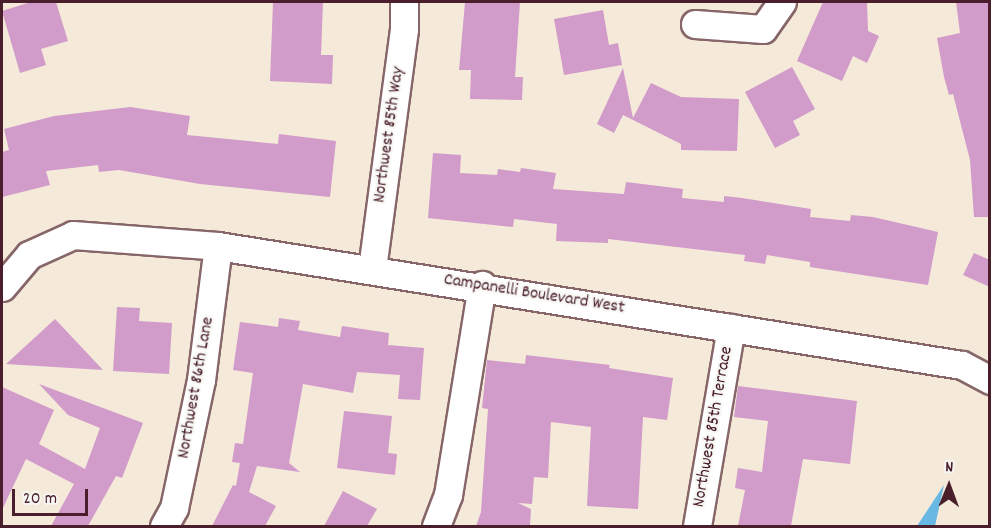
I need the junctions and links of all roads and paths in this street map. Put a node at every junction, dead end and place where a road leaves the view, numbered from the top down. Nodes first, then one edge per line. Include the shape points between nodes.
1 (404, 2) edge
2 (782, 2) edge
3 (695, 24) dead end
4 (218, 246) junction
5 (372, 269) junction
6 (482, 285) junction
7 (2, 287) edge
8 (731, 328) junction
9 (990, 380) edge
10 (164, 526) edge
11 (436, 526) edge
12 (697, 526) edge

1 - 5 street, Northwest 85th Way via 404,29
2 - 3 street via 763,29
4 - 5 street, Campanelli Boulevard West
4 - 7 street, Campanelli Boulevard West via 73,235 29,255
4 - 10 street, Northwest 86th Lane via 201,380 174,508
5 - 6 street, Campanelli Boulevard West
6 - 8 street, Campanelli Boulevard West
6 - 11 street via 447,495
8 - 9 street, Campanelli Boulevard West via 962,365
8 - 12 street, Northwest 85th Terrace

